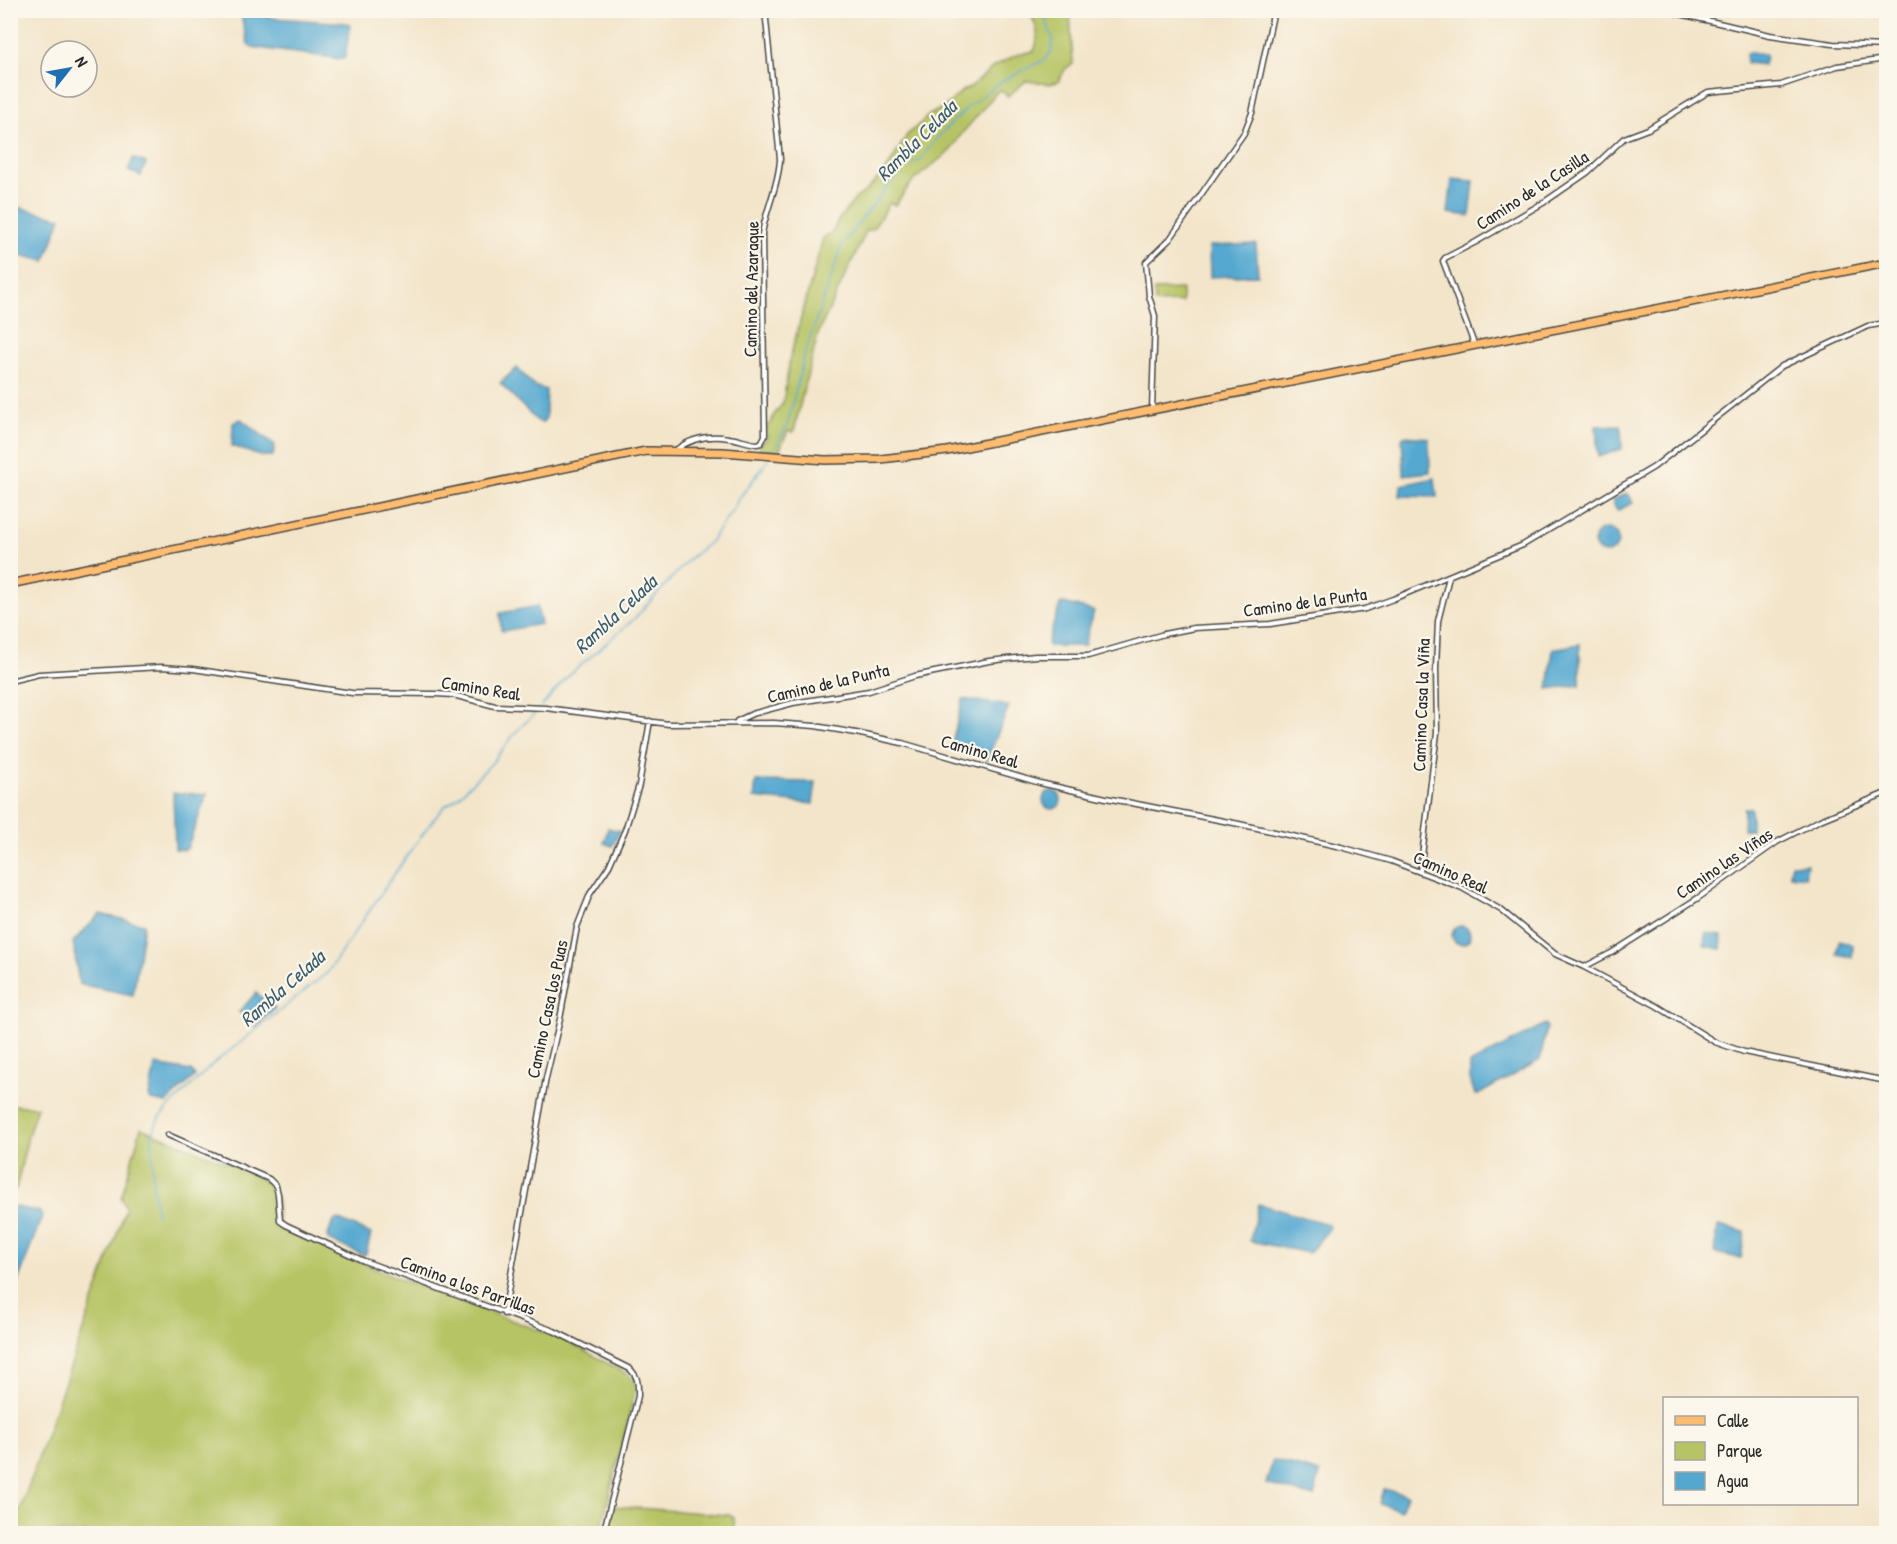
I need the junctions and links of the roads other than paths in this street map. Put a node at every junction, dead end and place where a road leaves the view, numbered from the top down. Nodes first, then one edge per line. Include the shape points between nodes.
1 (765, 10) edge
2 (1274, 10) edge
3 (1663, 10) edge
4 (1887, 46) edge
5 (1887, 59) edge
6 (1887, 263) edge
7 (1887, 323) edge
8 (1475, 345) junction
9 (1152, 410) junction
10 (675, 451) junction
11 (1449, 577) junction
12 (10, 584) edge
13 (10, 681) edge
14 (650, 721) junction
15 (735, 722) junction
16 (1887, 793) edge
17 (1420, 872) junction
18 (1584, 967) junction
19 (1887, 1081) edge
20 (168, 1135) dead end
21 (504, 1314) junction
22 (603, 1533) edge

1 - 10 street, Camino del Azaraque via 780,159 780,174 762,234 765,436 757,444 728,438 698,438
2 - 9 street via 1245,133 1170,239 1146,262 1155,316
3 - 4 street via 1770,35 1823,43
5 - 8 street, Camino de la Casilla via 1837,66 1781,85 1708,92 1647,129 1624,138 1588,172 1543,203 1445,258
6 - 8 main road
7 - 11 street, Camino de la Punta via 1868,326 1782,366 1632,481 1523,545
8 - 9 main road
9 - 10 main road via 912,456 825,460
10 - 12 main road via 646,451
11 - 15 street, Camino de la Punta via 1365,609 1270,624 1194,628 1088,656 989,661 915,676 869,691 793,703
11 - 17 street, Camino Casa la Viña via 1438,621 1437,733
13 - 14 street, Camino Real via 39,674 161,667 193,669 352,693 436,694 495,706
14 - 15 street, Camino Real
14 - 21 street, Camino Casa los Puas via 639,785 625,830 577,927
15 - 17 street, Camino Real via 815,726 856,733 1059,788 1341,847
16 - 18 street, Camino las Viñas via 1777,842 1698,898
17 - 18 street, Camino Real via 1462,888 1501,910 1555,954
18 - 19 street, Camino Real via 1715,1042
20 - 21 street, Camino a los Parrillas via 272,1182 278,1194 280,1221 286,1225 364,1261
21 - 22 street, Camino a los Parrillas via 591,1348 637,1376 638,1396

